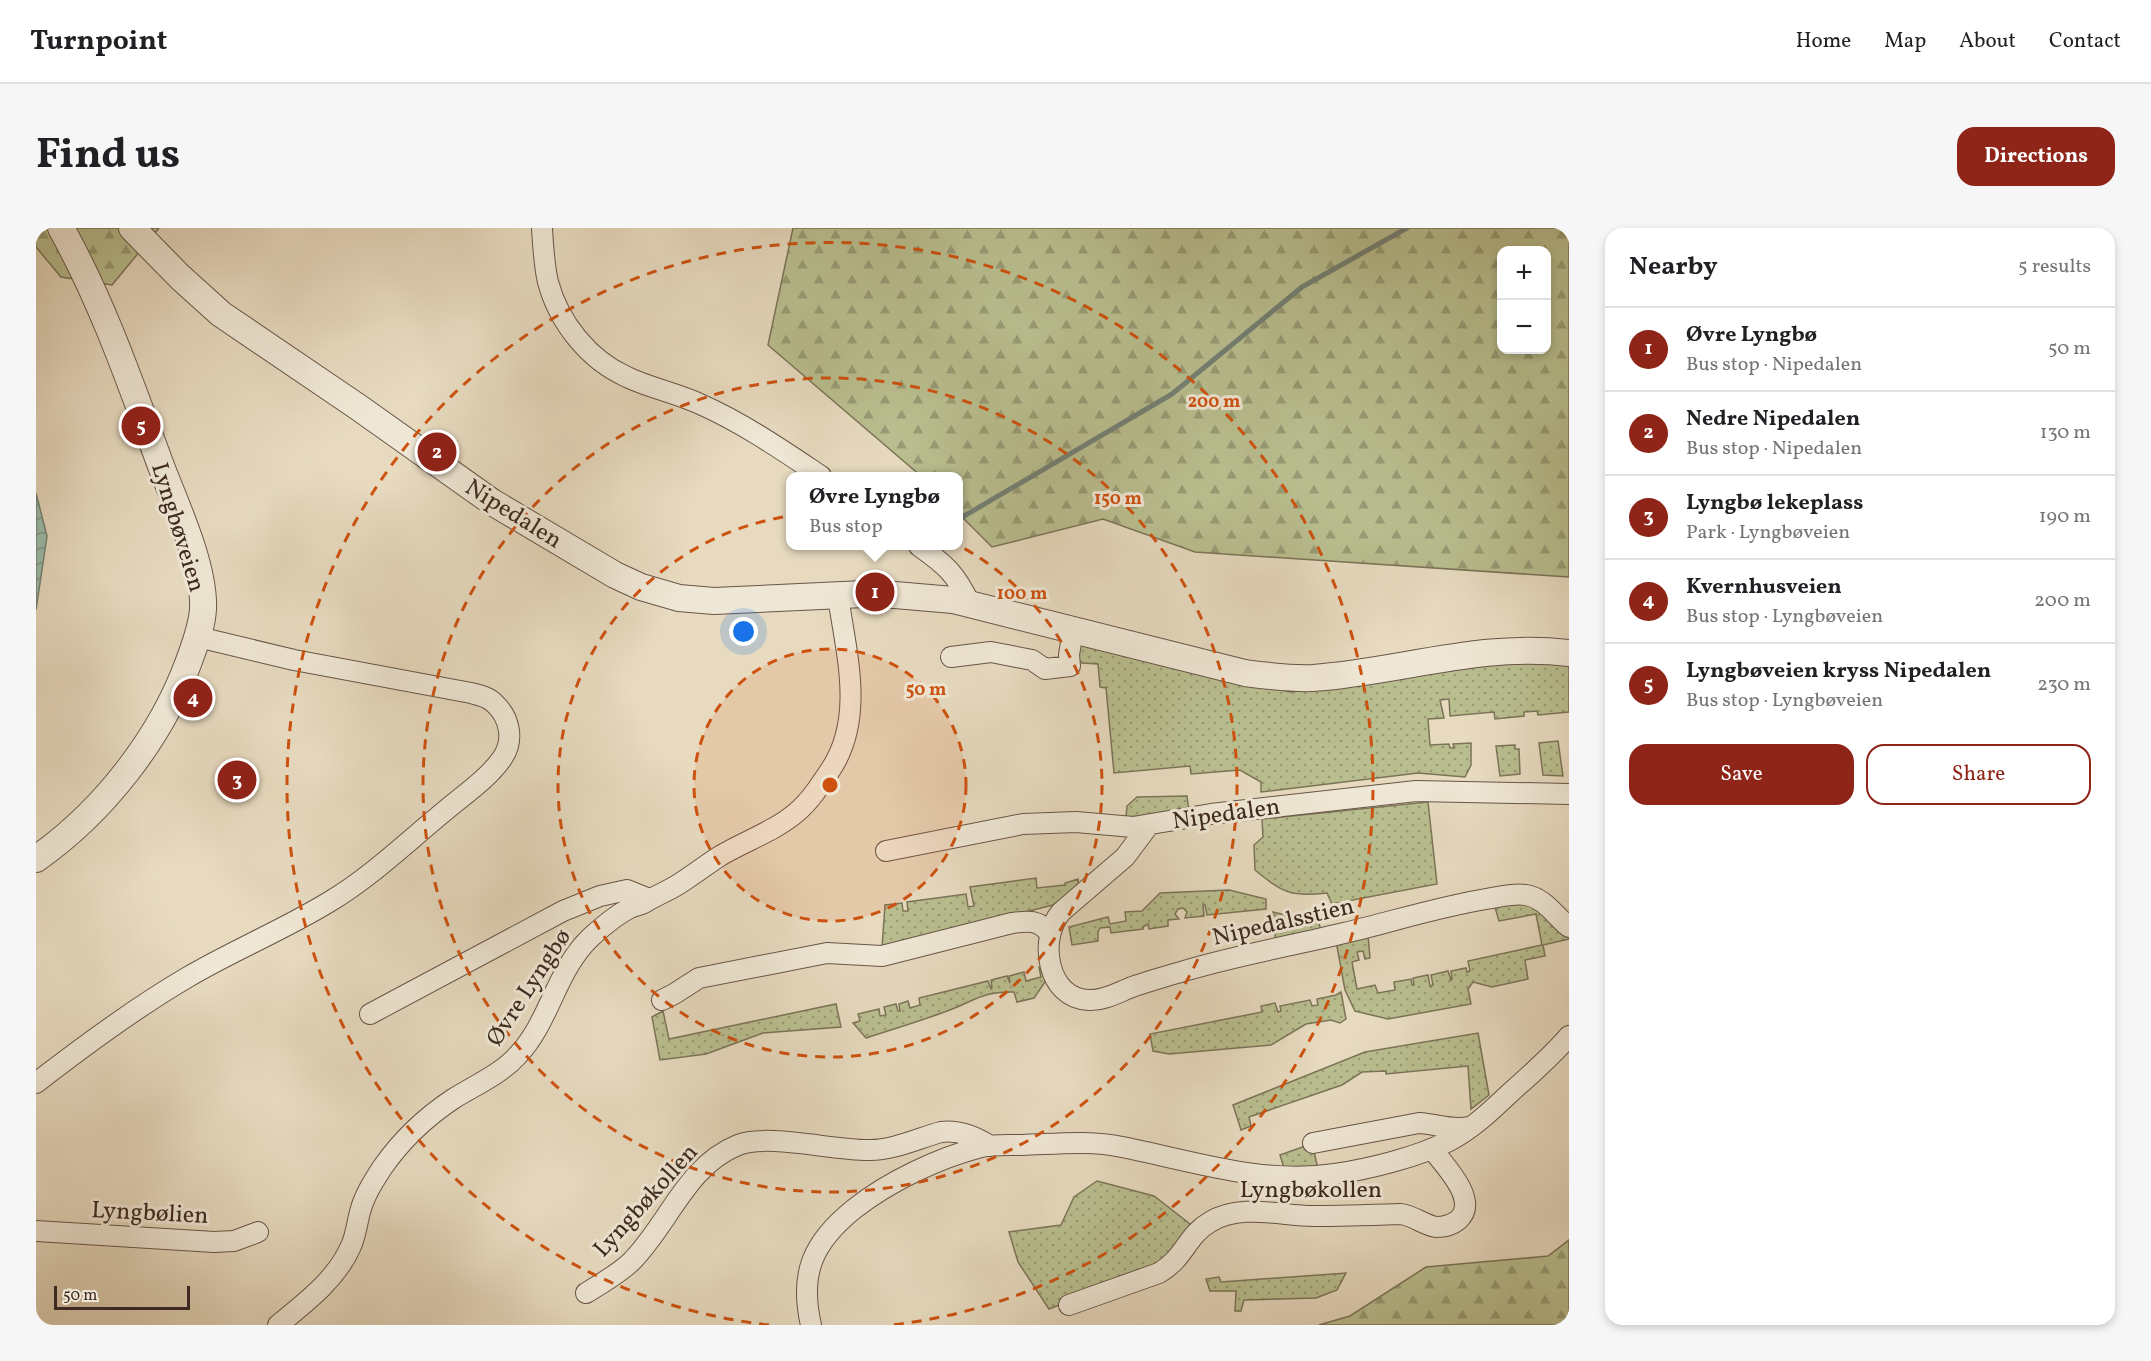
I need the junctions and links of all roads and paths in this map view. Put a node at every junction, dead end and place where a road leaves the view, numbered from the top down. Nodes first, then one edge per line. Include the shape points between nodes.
1 (61, 228) edge
2 (132, 228) edge
3 (542, 228) edge
4 (813, 472) edge
5 (925, 550) edge
6 (838, 596) junction
7 (970, 604) junction
8 (1073, 629) junction
9 (198, 637) junction
10 (1569, 653) edge
11 (951, 657) dead end
12 (1569, 794) edge
13 (1149, 825) junction
14 (886, 851) dead end
15 (36, 860) edge
16 (649, 899) junction
17 (1569, 927) edge
18 (1049, 933) junction
19 (662, 1000) dead end
20 (370, 1014) dead end
21 (1569, 1036) edge
22 (36, 1083) edge
23 (1472, 1126) junction
24 (1312, 1143) dead end
25 (990, 1146) junction
26 (1432, 1149) junction
27 (36, 1231) edge
28 (258, 1232) dead end
29 (586, 1293) dead end
30 (1069, 1305) dead end
31 (278, 1325) edge
32 (811, 1325) edge

1 - 9 street, Lyngbøveien via 97,300 180,514 202,582
2 - 6 street, Nipedalen via 221,314 492,502 615,575 679,598 714,601
3 - 4 street via 547,280 553,298 570,330 594,356 628,378 683,396 723,415 770,441
5 - 7 street via 944,563
6 - 7 street, Nipedalen via 896,595
6 - 16 street, Øvre Lyngbø via 851,700 846,740 831,769 810,799 786,820
7 - 8 street, Nipedalen
8 - 10 street, Nipedalen via 1278,678 1339,675 1501,652
8 - 11 street via 1070,666 1046,669 1032,660 991,652
9 - 15 street, Lyngbøveien via 181,682 150,740 76,827
9 - 22 street via 485,697 505,717 509,743 494,769 360,881 295,922 180,982 106,1029
12 - 13 street, Nipedalen via 1416,791 1210,814
13 - 14 street, Nipedalen via 1023,824
13 - 18 street via 1125,857 1061,912
16 - 20 street, Øvre Lyngbø via 627,890 563,911
16 - 31 street, Øvre Lyngbø via 609,922 580,949 538,1025 505,1068 438,1110 395,1151 369,1188 351,1247 313,1296
17 - 18 street, Nipedalsstien via 1536,898 1510,895 1201,966 1091,1000 1079,999 1061,988 1048,957
18 - 19 street via 1039,922 1028,921 882,956 827,953 699,978
21 - 23 street, Lyngbøkollen
23 - 24 street, Lyngbøkollen via 1449,1129 1419,1123
23 - 26 street, Lyngbøkollen
25 - 26 street, Lyngbøkollen via 1104,1144 1235,1172 1305,1177 1354,1171
25 - 29 street, Lyngbøkollen via 978,1138 950,1131 872,1150 776,1142 739,1144 706,1164 631,1262
25 - 32 street, Lyngbøkollen via 926,1167 845,1216 818,1246 811,1263 806,1285
26 - 30 street, Lyngbøkollen via 1461,1189 1467,1205 1457,1222 1448,1226 1435,1227 1401,1214 1314,1216 1254,1211 1227,1215 1199,1230 1172,1266
27 - 28 street, Lyngbølien via 214,1242 234,1241

